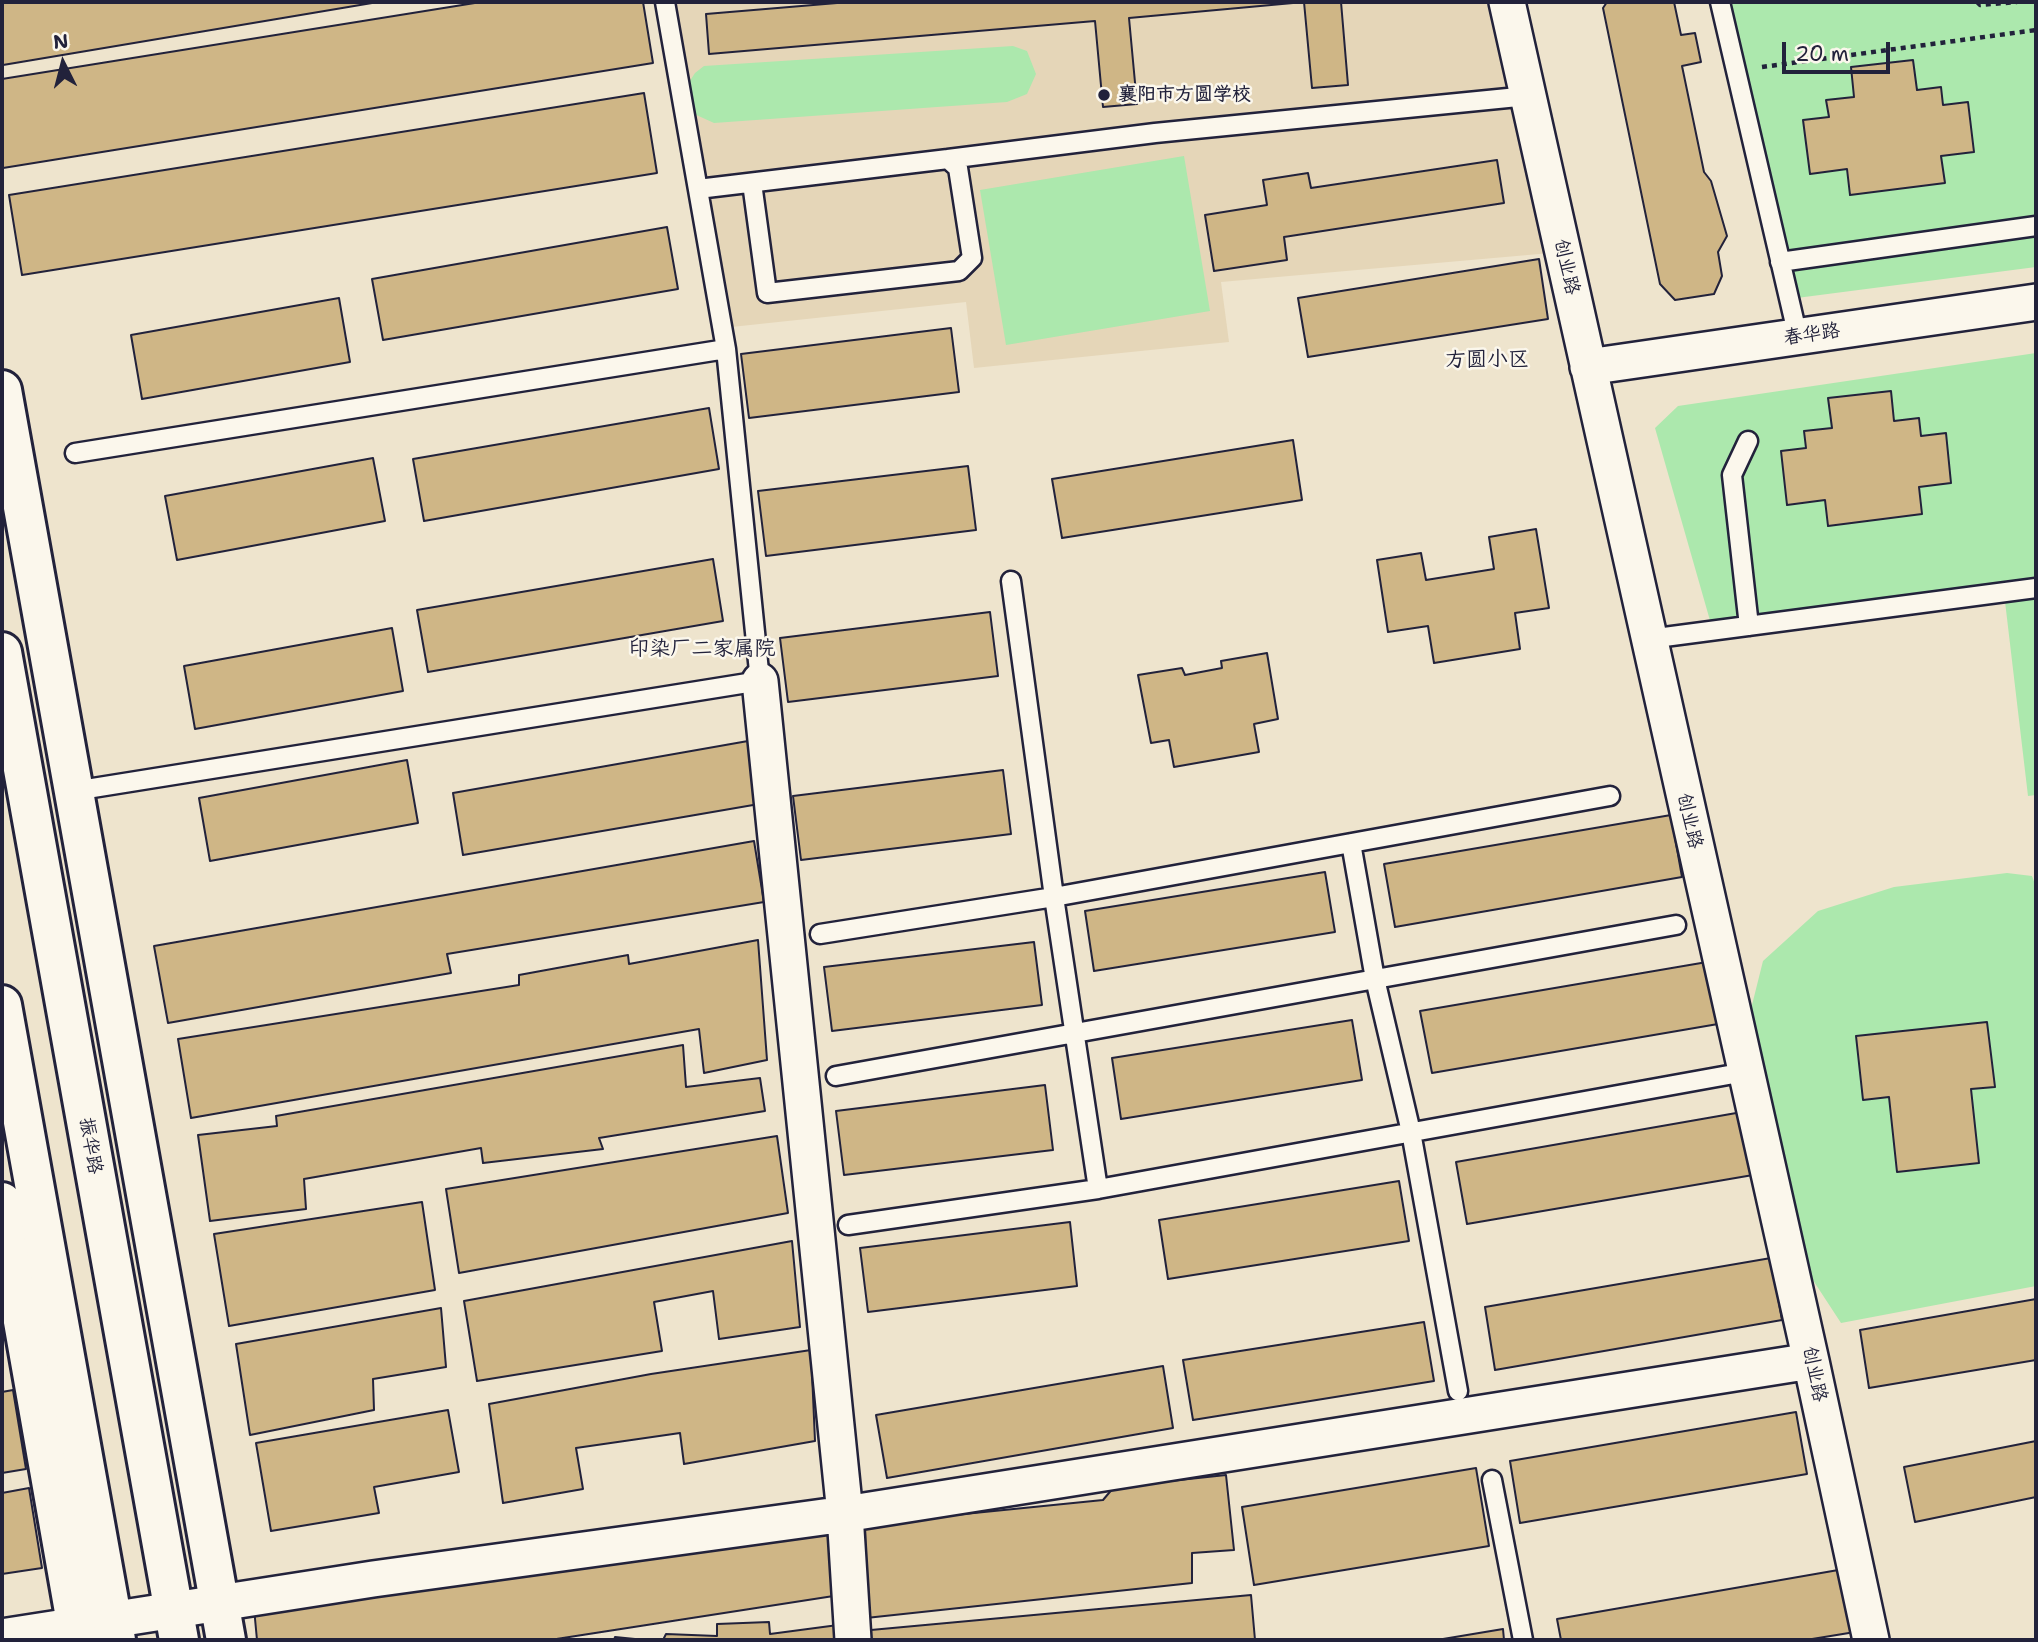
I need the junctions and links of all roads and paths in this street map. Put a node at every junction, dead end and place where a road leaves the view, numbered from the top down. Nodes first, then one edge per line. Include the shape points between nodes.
1 (665, 2) edge
2 (1507, 2) edge
3 (1720, 2) edge
4 (1977, 2) edge
5 (2017, 2) edge
6 (2036, 30) edge
7 (1737, 70) junction
8 (1528, 96) junction
9 (948, 159) junction
10 (752, 183) junction
11 (698, 189) junction
12 (2036, 226) edge
13 (1780, 262) junction
14 (2036, 302) edge
15 (1798, 337) junction
16 (726, 349) junction
17 (1588, 367) junction
18 (2, 390) edge
19 (1748, 442) dead end
20 (75, 453) dead end
21 (1011, 581) dead end
22 (2036, 588) edge
23 (1749, 626) junction
24 (1649, 639) junction
25 (2, 652) edge
26 (760, 681) junction
27 (74, 791) junction
28 (1610, 796) dead end
29 (1351, 843) junction
30 (1054, 897) junction
31 (1676, 925) dead end
32 (820, 934) dead end
33 (1375, 979) junction
34 (2, 1005) edge
35 (1075, 1033) junction
36 (1745, 1072) junction
37 (836, 1076) dead end
38 (1412, 1132) junction
39 (1098, 1189) junction
40 (2, 1202) edge
41 (848, 1224) dead end
42 (1811, 1361) junction
43 (1458, 1391) dead end
44 (1492, 1480) dead end
45 (845, 1514) junction
46 (220, 1604) junction
47 (176, 1626) edge
48 (96, 1632) edge
49 (2, 1637) edge
50 (226, 1640) edge
51 (853, 1640) edge
52 (1523, 1640) edge
53 (1871, 1640) edge

1 - 11 lane
2 - 8 street, 创业路
3 - 7 lane
4 - 5 path
6 - 7 path
7 - 13 lane
8 - 9 lane
8 - 17 street, 创业路
9 - 10 lane
9 - 10 lane via 958,168 972,258 959,271 767,293
10 - 11 lane
11 - 16 lane
12 - 13 lane
13 - 15 lane
14 - 15 street, 春华路
15 - 17 street, 春华路
16 - 20 lane
16 - 26 lane
17 - 24 street, 创业路
18 - 27 street
19 - 23 lane via 1732,475
21 - 30 lane
22 - 23 lane
23 - 24 lane
24 - 36 street, 创业路
25 - 47 street, 振华路
26 - 27 lane
26 - 45 street
27 - 46 street
28 - 29 lane
29 - 30 lane
29 - 33 lane
30 - 32 lane
30 - 35 lane
31 - 33 lane
33 - 35 lane
33 - 38 lane
34 - 48 street
35 - 37 lane
35 - 39 lane
36 - 38 lane
36 - 42 street, 创业路
38 - 39 lane
38 - 43 lane
39 - 41 lane
40 - 48 street
42 - 45 street
42 - 53 street, 创业路
44 - 52 lane
45 - 46 street
45 - 51 street
46 - 47 street
46 - 50 street
47 - 48 street
48 - 49 street

